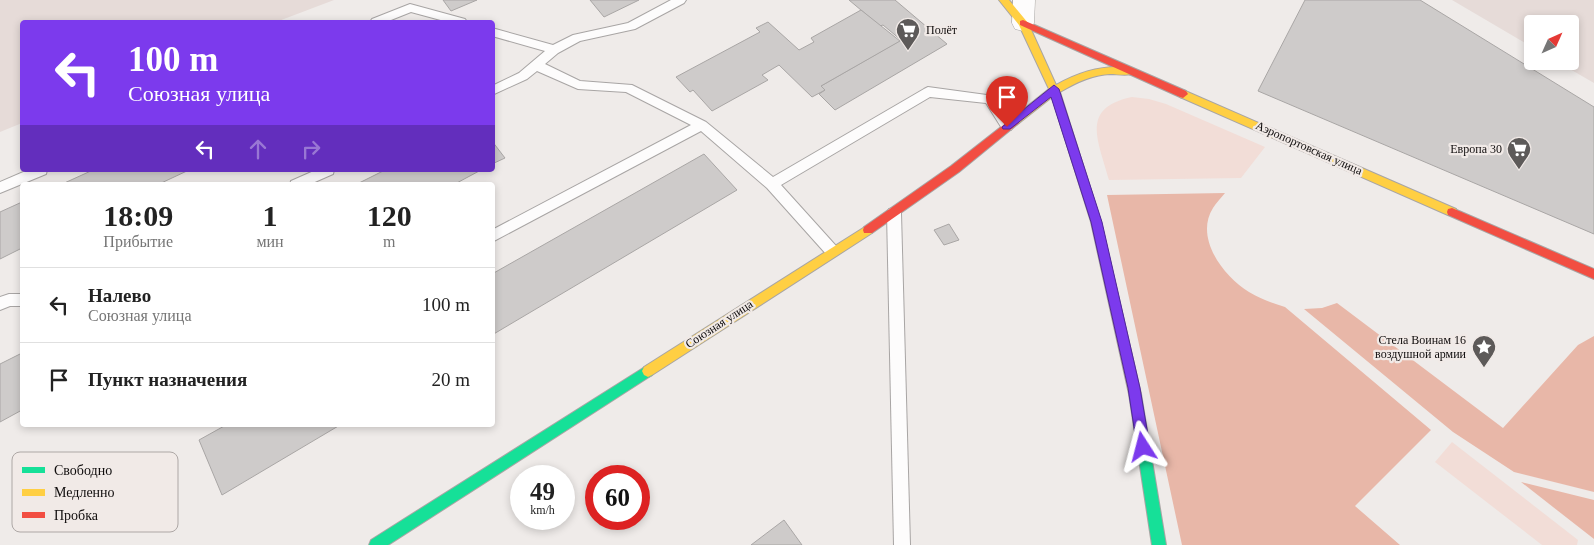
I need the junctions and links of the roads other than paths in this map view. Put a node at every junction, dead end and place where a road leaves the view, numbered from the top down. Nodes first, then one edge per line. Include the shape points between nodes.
1 (1004, 0) edge
2 (1024, 0) edge
3 (677, 1) edge
4 (381, 20) edge
5 (454, 20) edge
6 (1023, 23) junction
7 (495, 33) edge
8 (554, 50) junction
9 (536, 65) junction
10 (1132, 71) junction
11 (1054, 89) junction
12 (495, 90) edge
13 (702, 125) junction
14 (1007, 127) junction
15 (36, 172) edge
16 (324, 172) edge
17 (302, 182) edge
18 (772, 184) junction
19 (0, 188) edge
20 (894, 213) junction
21 (495, 235) edge
22 (832, 251) junction
23 (1594, 274) edge
24 (20, 300) edge
25 (0, 304) edge
26 (376, 545) edge
27 (902, 545) edge
28 (1159, 545) edge

1 - 6 street
2 - 6 street
3 - 8 lane via 631,26 577,38
4 - 5 lane via 410,8
6 - 10 street, Аэропортовская улица
6 - 11 street
7 - 8 lane
8 - 9 lane
9 - 12 lane via 523,76
9 - 13 lane via 578,85 628,88
10 - 11 street, Союзная улица via 1104,71
10 - 23 street, Аэропортовская улица
11 - 14 street, Союзная улица
11 - 28 street via 1096,222 1134,388
13 - 18 lane
13 - 21 lane
14 - 18 lane via 990,99 928,92
14 - 20 street, Союзная улица
15 - 19 lane
16 - 17 lane
18 - 22 lane
20 - 22 street, Союзная улица
20 - 27 lane
22 - 26 street, Союзная улица
24 - 25 lane

